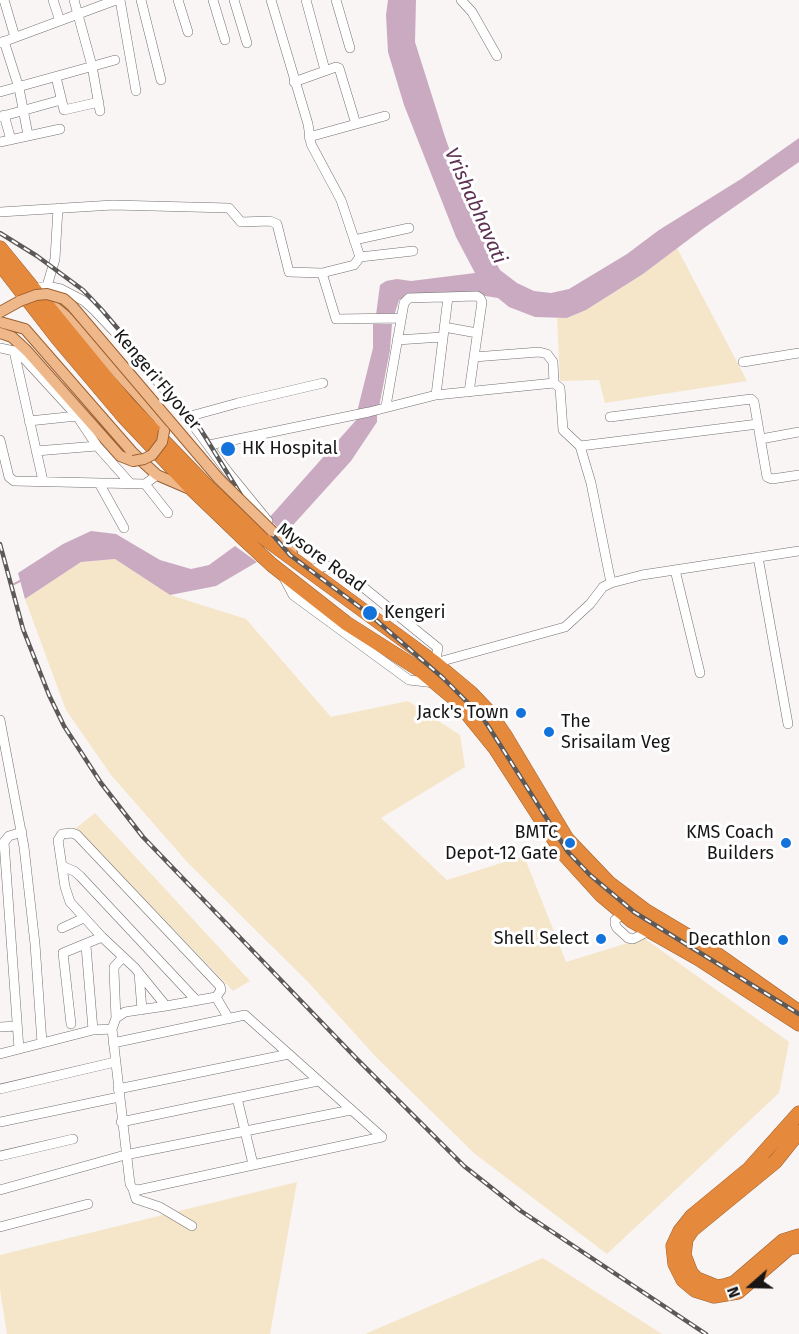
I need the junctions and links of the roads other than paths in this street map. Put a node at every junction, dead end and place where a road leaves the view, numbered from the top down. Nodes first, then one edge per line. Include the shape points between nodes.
1 (4, 0) edge
2 (53, 0) edge
3 (74, 0) edge
4 (118, 0) edge
5 (141, 0) edge
6 (178, 0) edge
7 (213, 0) edge
8 (234, 0) edge
9 (271, 0) edge
10 (306, 0) edge
11 (336, 0) edge
12 (475, 0) edge
13 (463, 1) edge
14 (100, 3) edge
15 (78, 14) junction
16 (60, 21) junction
17 (188, 32) dead end
18 (15, 37) junction
19 (225, 40) dead end
20 (2, 42) edge
21 (247, 43) dead end
22 (350, 48) dead end
23 (497, 56) dead end
24 (115, 60) dead end
25 (92, 66) junction
26 (325, 70) junction
27 (56, 77) junction
28 (161, 80) dead end
29 (294, 82) junction
30 (19, 88) junction
31 (136, 91) dead end
32 (0, 92) edge
33 (62, 100) junction
34 (64, 110) junction
35 (25, 111) junction
36 (2, 116) edge
37 (386, 116) dead end
38 (66, 121) dead end
39 (356, 124) junction
40 (60, 129) dead end
41 (28, 135) junction
42 (309, 137) junction
43 (11, 140) junction
44 (0, 142) edge
45 (58, 208) junction
46 (0, 212) edge
47 (409, 228) dead end
48 (354, 240) junction
49 (413, 251) dead end
50 (1, 256) edge
51 (360, 257) junction
52 (322, 273) junction
53 (5, 280) edge
54 (41, 291) junction
55 (448, 297) junction
56 (0, 312) edge
57 (394, 318) junction
58 (0, 322) edge
59 (443, 332) junction
60 (0, 333) edge
61 (477, 333) junction
62 (398, 340) junction
63 (0, 348) edge
64 (14, 351) junction
65 (799, 353) edge
66 (474, 357) junction
67 (743, 362) dead end
68 (323, 383) dead end
69 (554, 384) junction
70 (469, 392) junction
71 (436, 395) junction
72 (386, 406) junction
73 (77, 416) junction
74 (188, 417) junction
75 (610, 417) dead end
76 (29, 422) junction
77 (758, 424) junction
78 (799, 432) edge
79 (761, 439) junction
80 (0, 440) edge
81 (209, 445) junction
82 (97, 446) junction
83 (579, 446) junction
84 (36, 452) junction
85 (157, 475) junction
86 (799, 475) edge
87 (43, 481) junction
88 (99, 483) junction
89 (130, 483) junction
90 (145, 484) junction
91 (193, 490) junction
92 (168, 513) dead end
93 (124, 528) dead end
94 (250, 536) junction
95 (269, 541) junction
96 (799, 551) edge
97 (758, 557) junction
98 (675, 570) junction
99 (610, 583) junction
100 (435, 663) junction
101 (700, 673) dead end
102 (0, 720) edge
103 (788, 724) dead end
104 (22, 832) junction
105 (62, 866) junction
106 (646, 911) junction
107 (628, 917) junction
108 (5, 918) edge
109 (84, 918) junction
110 (62, 927) dead end
111 (102, 937) junction
112 (86, 946) junction
113 (123, 957) junction
114 (139, 973) junction
115 (216, 997) junction
116 (196, 1000) junction
117 (166, 1006) junction
118 (142, 1010) junction
119 (799, 1012) edge
120 (116, 1018) junction
121 (229, 1019) junction
122 (71, 1024) dead end
123 (799, 1024) edge
124 (17, 1026) junction
125 (0, 1027) edge
126 (112, 1029) junction
127 (93, 1030) junction
128 (42, 1043) junction
129 (113, 1043) junction
130 (19, 1049) junction
131 (0, 1054) edge
132 (289, 1054) junction
133 (115, 1062) junction
134 (318, 1081) junction
135 (0, 1089) edge
136 (118, 1093) junction
137 (237, 1098) junction
138 (351, 1110) junction
139 (799, 1113) edge
140 (0, 1122) edge
141 (122, 1122) junction
142 (245, 1131) junction
143 (799, 1132) edge
144 (73, 1139) dead end
145 (125, 1155) junction
146 (0, 1156) edge
147 (253, 1164) junction
148 (133, 1189) junction
149 (0, 1190) edge
150 (88, 1204) dead end
151 (192, 1226) dead end
152 (0, 1227) edge
153 (799, 1236) edge
154 (799, 1246) edge

1 - 18 street
2 - 16 street
3 - 15 street
4 - 14 street
4 - 31 street
5 - 28 street
6 - 17 street
7 - 19 street
8 - 21 street
9 - 29 street
10 - 26 street
11 - 22 street
12 - 13 street
13 - 23 street
14 - 15 street
15 - 16 street
15 - 25 street
16 - 18 street
18 - 20 street
20 - 30 street
24 - 25 street
25 - 27 street
25 - 34 street via 100,106
26 - 29 street
26 - 39 street via 339,68
27 - 30 street
27 - 33 street
29 - 42 street
30 - 32 street
30 - 35 street
33 - 34 street
33 - 35 street
34 - 38 street
35 - 36 street
35 - 41 street
36 - 43 street
37 - 39 street
39 - 42 street
40 - 41 street
41 - 43 street
42 - 48 street via 341,200
43 - 44 street
45 - 46 street
45 - 52 street via 229,208 241,222 277,224 289,272
45 - 54 street via 55,259
47 - 48 street
48 - 51 street
49 - 51 street
50 - 53 highway, Mysore Road
50 - 54 highway, Mysore Road
51 - 52 street via 354,265
52 - 57 street via 336,319
53 - 91 highway, Mysore Road
54 - 60 main road, Kengeri Flyover, bridge via 159,419 164,431 152,455 133,461 120,456 32,356 12,337
54 - 74 street via 61,289 84,301
54 - 94 highway, Mysore Road via 126,402
55 - 57 street via 406,300
55 - 59 street
55 - 61 street via 480,298
56 - 95 main road, Kengeri Flyover, bridge via 31,296 47,294 64,299
57 - 62 street
58 - 85 main road via 25,329
59 - 61 street
59 - 62 street
59 - 71 street
61 - 66 street
62 - 72 street
63 - 64 street
64 - 73 street
64 - 76 street
65 - 67 street
66 - 69 street via 547,354 553,362
66 - 70 street
68 - 74 street
69 - 70 street
69 - 83 street via 560,388 563,430
70 - 71 street
71 - 72 street
72 - 81 street
73 - 76 street
73 - 82 street
74 - 81 street
75 - 77 street via 751,399
76 - 84 street
77 - 79 street
77 - 83 street
78 - 79 street
79 - 86 street via 768,478
80 - 87 street via 9,477 15,481
81 - 95 street via 272,527
82 - 84 street
82 - 89 street
83 - 99 street via 591,483
84 - 87 street
85 - 90 street
85 - 91 main road
87 - 88 street
88 - 89 street
88 - 93 street
89 - 90 street
90 - 92 street
91 - 94 highway, Mysore Road
94 - 95 highway, Mysore Road
95 - 100 highway, Mysore Road
95 - 107 highway, Mysore Road via 282,573 346,623 420,670 456,700 495,748 562,852 601,895
96 - 97 street
97 - 98 street
97 - 103 street
98 - 99 street
98 - 101 street
99 - 100 street via 566,627
100 - 106 highway, Mysore Road via 489,712 567,839 609,883
102 - 104 street
104 - 108 street via 4,842
104 - 128 street
105 - 109 street via 67,896
105 - 115 street via 59,836 72,833 220,986
105 - 116 street via 80,876
106 - 107 highway
106 - 119 highway, Mysore Road via 708,948
107 - 123 highway, Mysore Road
108 - 124 street
109 - 110 street
109 - 111 street
111 - 112 street
111 - 113 street
112 - 122 street via 63,953
112 - 127 street
113 - 114 street
113 - 120 street via 114,971
114 - 117 street
114 - 118 street
115 - 116 street
115 - 121 street
116 - 117 street
117 - 118 street
118 - 120 street via 125,1012
120 - 126 street
121 - 129 street
121 - 132 street via 245,1015
124 - 125 street
124 - 130 street
126 - 127 street
126 - 129 street
127 - 128 street
128 - 130 street
129 - 133 street
130 - 131 street
132 - 134 street
132 - 136 street
133 - 135 street
133 - 136 street
134 - 137 street
134 - 138 street
136 - 140 street
136 - 141 street
137 - 141 street
137 - 142 street
138 - 142 street
138 - 147 street via 382,1137
139 - 154 highway via 749,1169 692,1216 674,1246 675,1264 683,1280 695,1290 714,1296 738,1292 789,1248
141 - 145 street
142 - 145 street
142 - 147 street
143 - 153 highway via 775,1162 692,1230 684,1255 697,1279 724,1286 734,1283 783,1241
144 - 146 street
145 - 148 street
145 - 149 street
147 - 148 street
148 - 151 street via 136,1199 160,1207
150 - 152 street

